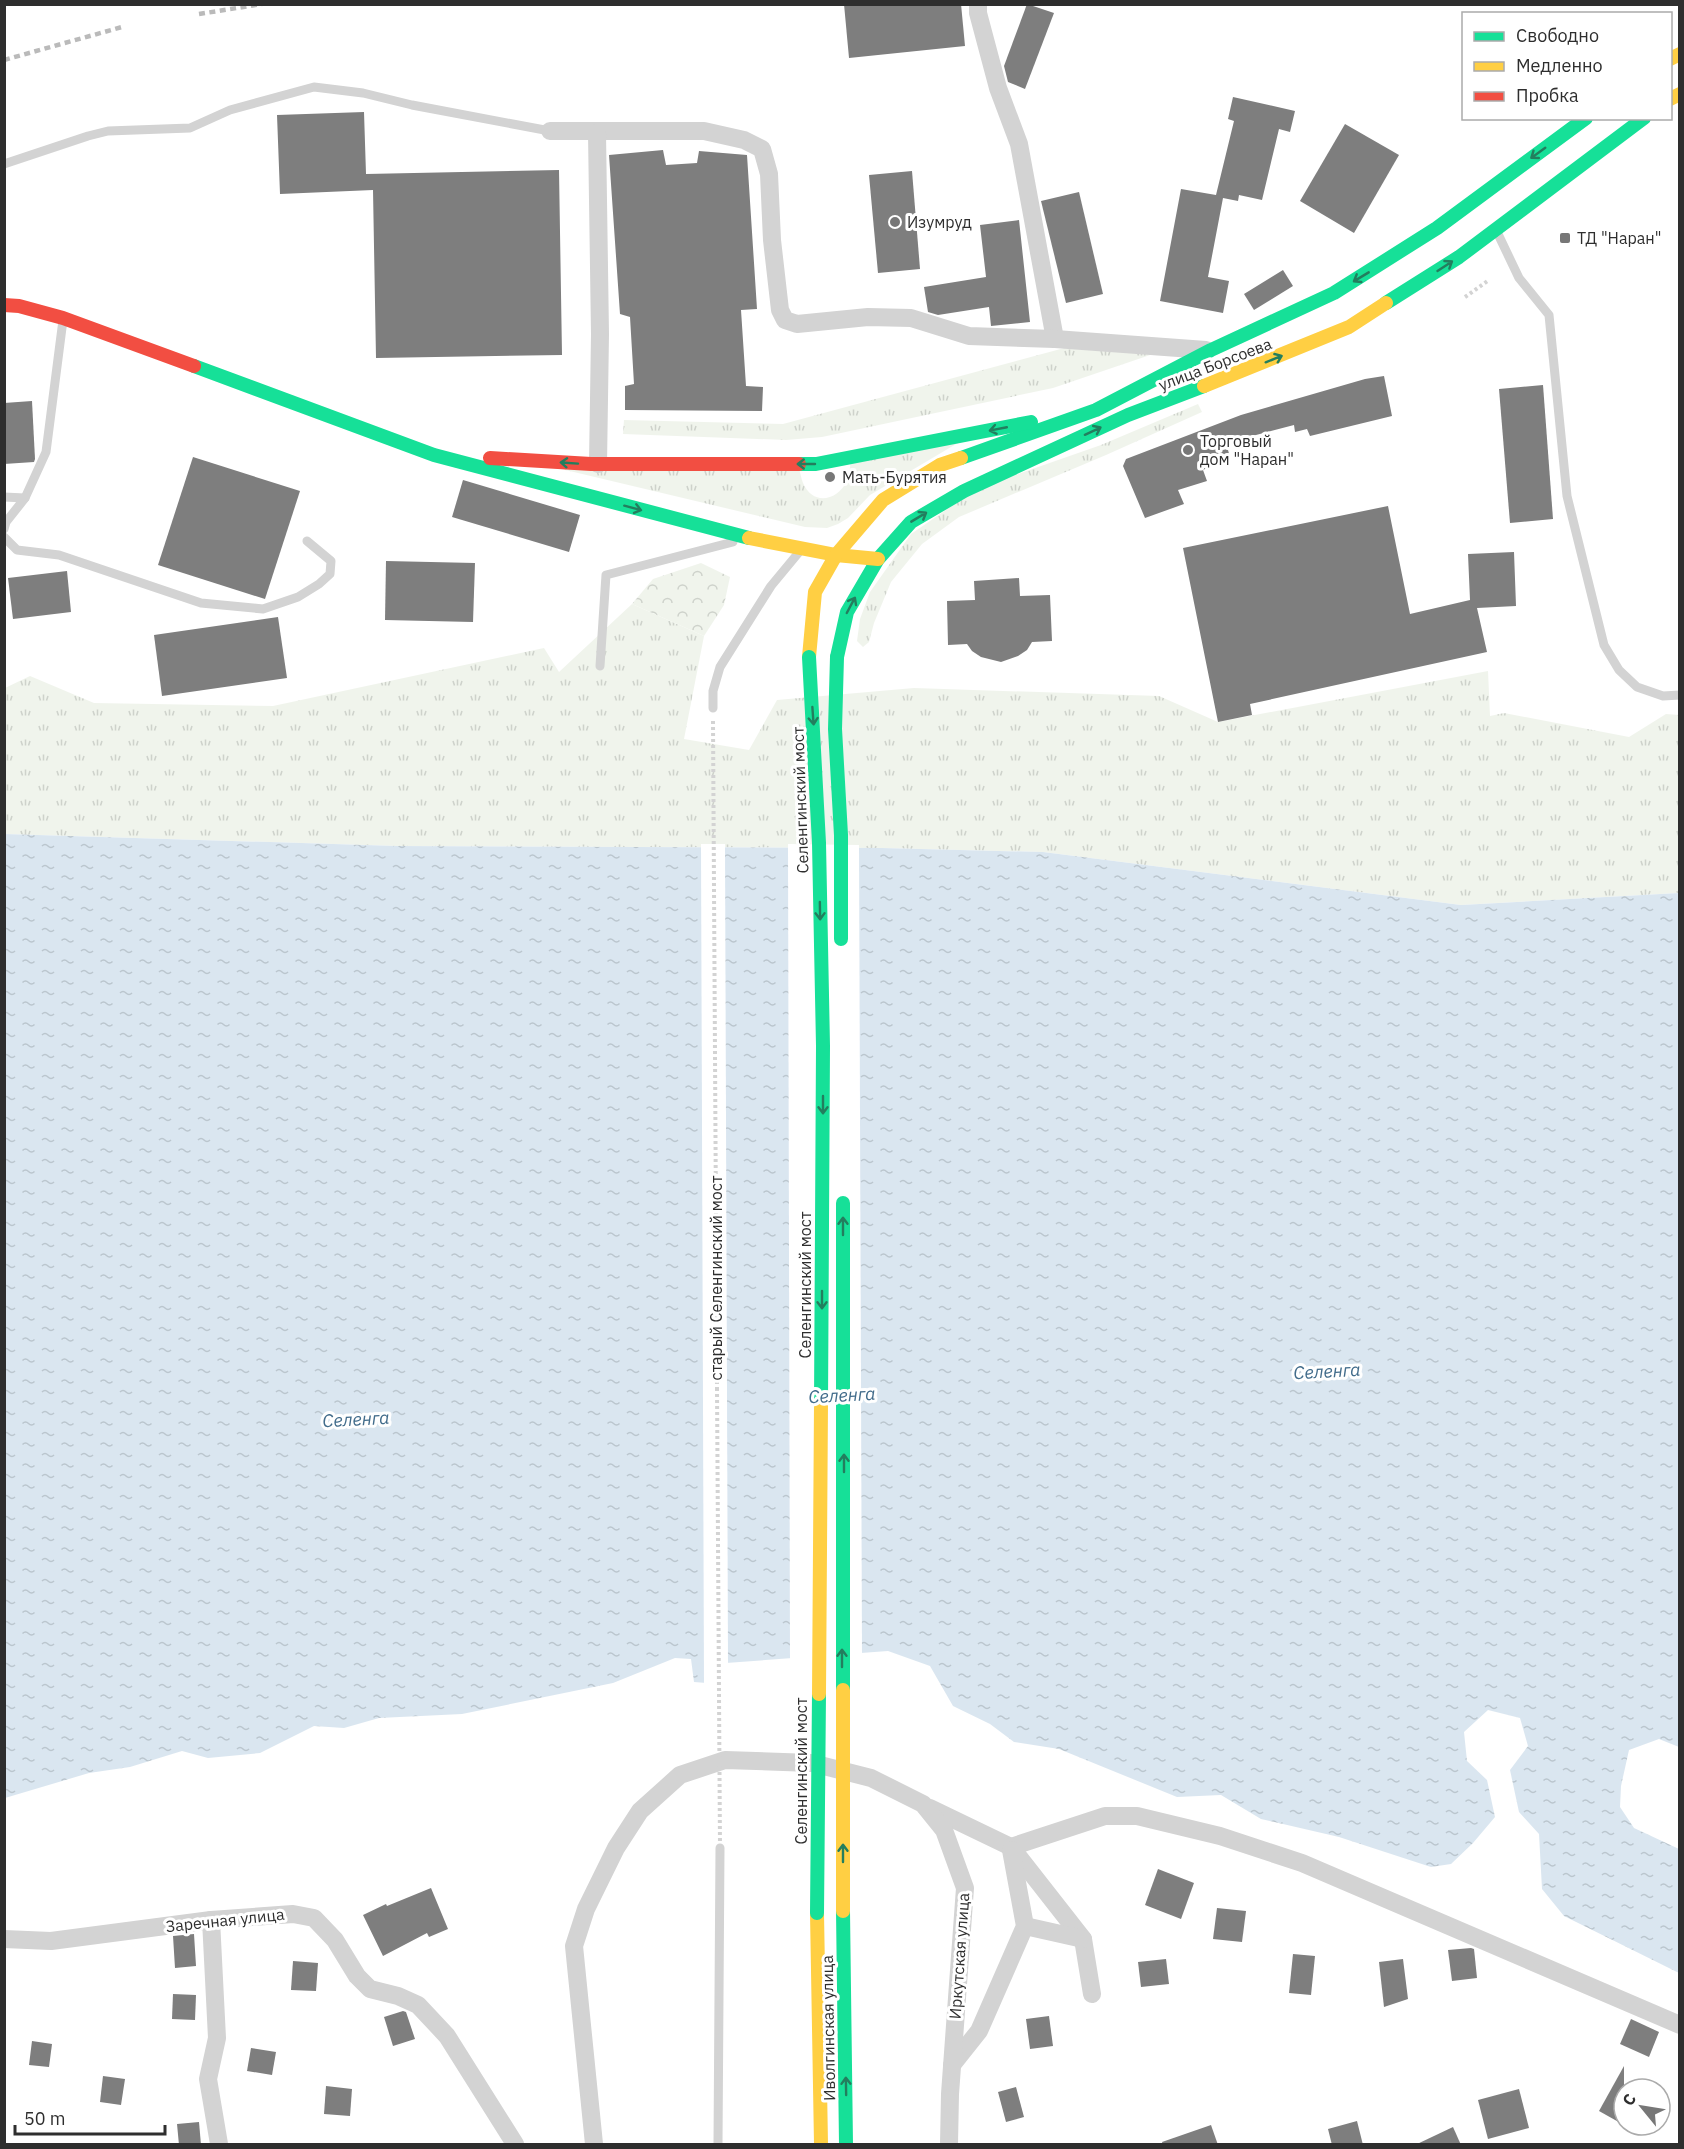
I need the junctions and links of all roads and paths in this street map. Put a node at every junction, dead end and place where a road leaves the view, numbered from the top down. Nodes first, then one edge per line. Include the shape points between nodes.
1 (978, 4) edge
2 (1583, 120) edge
3 (1641, 120) edge
4 (550, 131) joint
5 (597, 133) junction
6 (4, 164) edge
7 (1495, 229) junction
8 (1489, 280) dead end
9 (1465, 297) dead end
10 (4, 305) edge
11 (63, 318) junction
12 (1055, 339) junction
13 (1211, 350) junction
14 (1096, 410) junction
15 (434, 455) junction
16 (598, 464) junction
17 (4, 497) edge
18 (25, 498) junction
19 (4, 529) edge
20 (4, 537) edge
21 (747, 538) junction
22 (307, 541) dead end
23 (802, 549) junction
24 (836, 555) junction
25 (878, 559) junction
26 (815, 592) junction
27 (809, 657) joint
28 (600, 666) dead end
29 (1680, 695) edge
30 (712, 708) joint
31 (841, 954) dead end
32 (843, 1194) dead end
33 (923, 1804) junction
34 (1011, 1847) junction
35 (720, 1848) joint
36 (817, 1913) joint
37 (211, 1920) junction
38 (1025, 1926) junction
39 (4, 1939) edge
40 (1083, 1939) junction
41 (1092, 1994) dead end
42 (1680, 2025) edge
43 (952, 2065) junction
44 (219, 2145) edge
45 (515, 2145) edge
46 (594, 2145) edge
47 (718, 2145) edge
48 (821, 2145) edge
49 (846, 2145) edge
50 (949, 2145) edge

1 - 12 street via 998,88 1019,144
2 -> 13 main road, улица Борсоева via 1388,261 1334,293
3 - 7 main road, улица Борсоева
4 - 5 street
4 - 6 lane via 363,93 314,87 230,110 190,128 108,131
5 - 12 street via 704,131 744,140 762,149 769,174 780,310 785,320 797,324 868,317 911,318 969,336
5 - 16 street
25 -> 7 main road, улица Борсоева via 911,522 964,491 1128,415 1349,327 1459,257
7 - 29 lane via 1519,278 1549,315 1567,496 1604,645 1620,670 1638,687 1663,696
8 - 9 path
10 - 11 main road
11 - 15 main road
11 - 18 lane via 46,452
12 - 13 street
13 - 14 main road, улица Борсоева
14 -> 16 main road via 816,464
14 - 24 main road, улица Борсоева via 940,465 883,500
16 -> 15 main road
15 -> 21 main road
17 - 18 lane
18 - 19 lane
20 - 22 lane via 16,550 59,555 201,603 262,609 298,597 330,574 331,561
21 - 23 main road
21 - 28 lane via 606,575
23 - 24 main road
23 - 26 main road via 811,566
23 - 30 lane via 771,586 720,667
24 - 25 main road
24 - 26 main road, улица Борсоева
31 -> 25 main road, улица Борсоева, bridge via 837,657 847,612
26 - 27 main road, улица Борсоева
27 -> 36 main road, Селенгинский мост, bridge via 819,843 823,1046
30 - 35 path, старый Селенгинский мост, bridge
49 -> 32 main road, Иволгинская улица, bridge
33 - 34 street
33 - 43 street, Иркутская улица via 944,1830 965,1888
33 - 46 street, Иркутская улица via 871,1778 812,1763 725,1760 680,1775 640,1811 616,1848 586,1909 574,1946
34 - 38 street
34 - 40 street
34 - 42 street via 1105,1816 1137,1816 1220,1836 1302,1863
35 - 47 lane
36 - 48 main road, Иволгинская улица
37 - 39 street, Заречная улица via 51,1941
37 - 44 street via 217,2038 208,2079
37 - 45 street, Заречная улица via 293,1914 314,1918 370,1989 418,2005 447,2036
38 - 40 street
38 - 43 street via 979,2031
40 - 41 street
43 - 50 street, Иркутская улица

